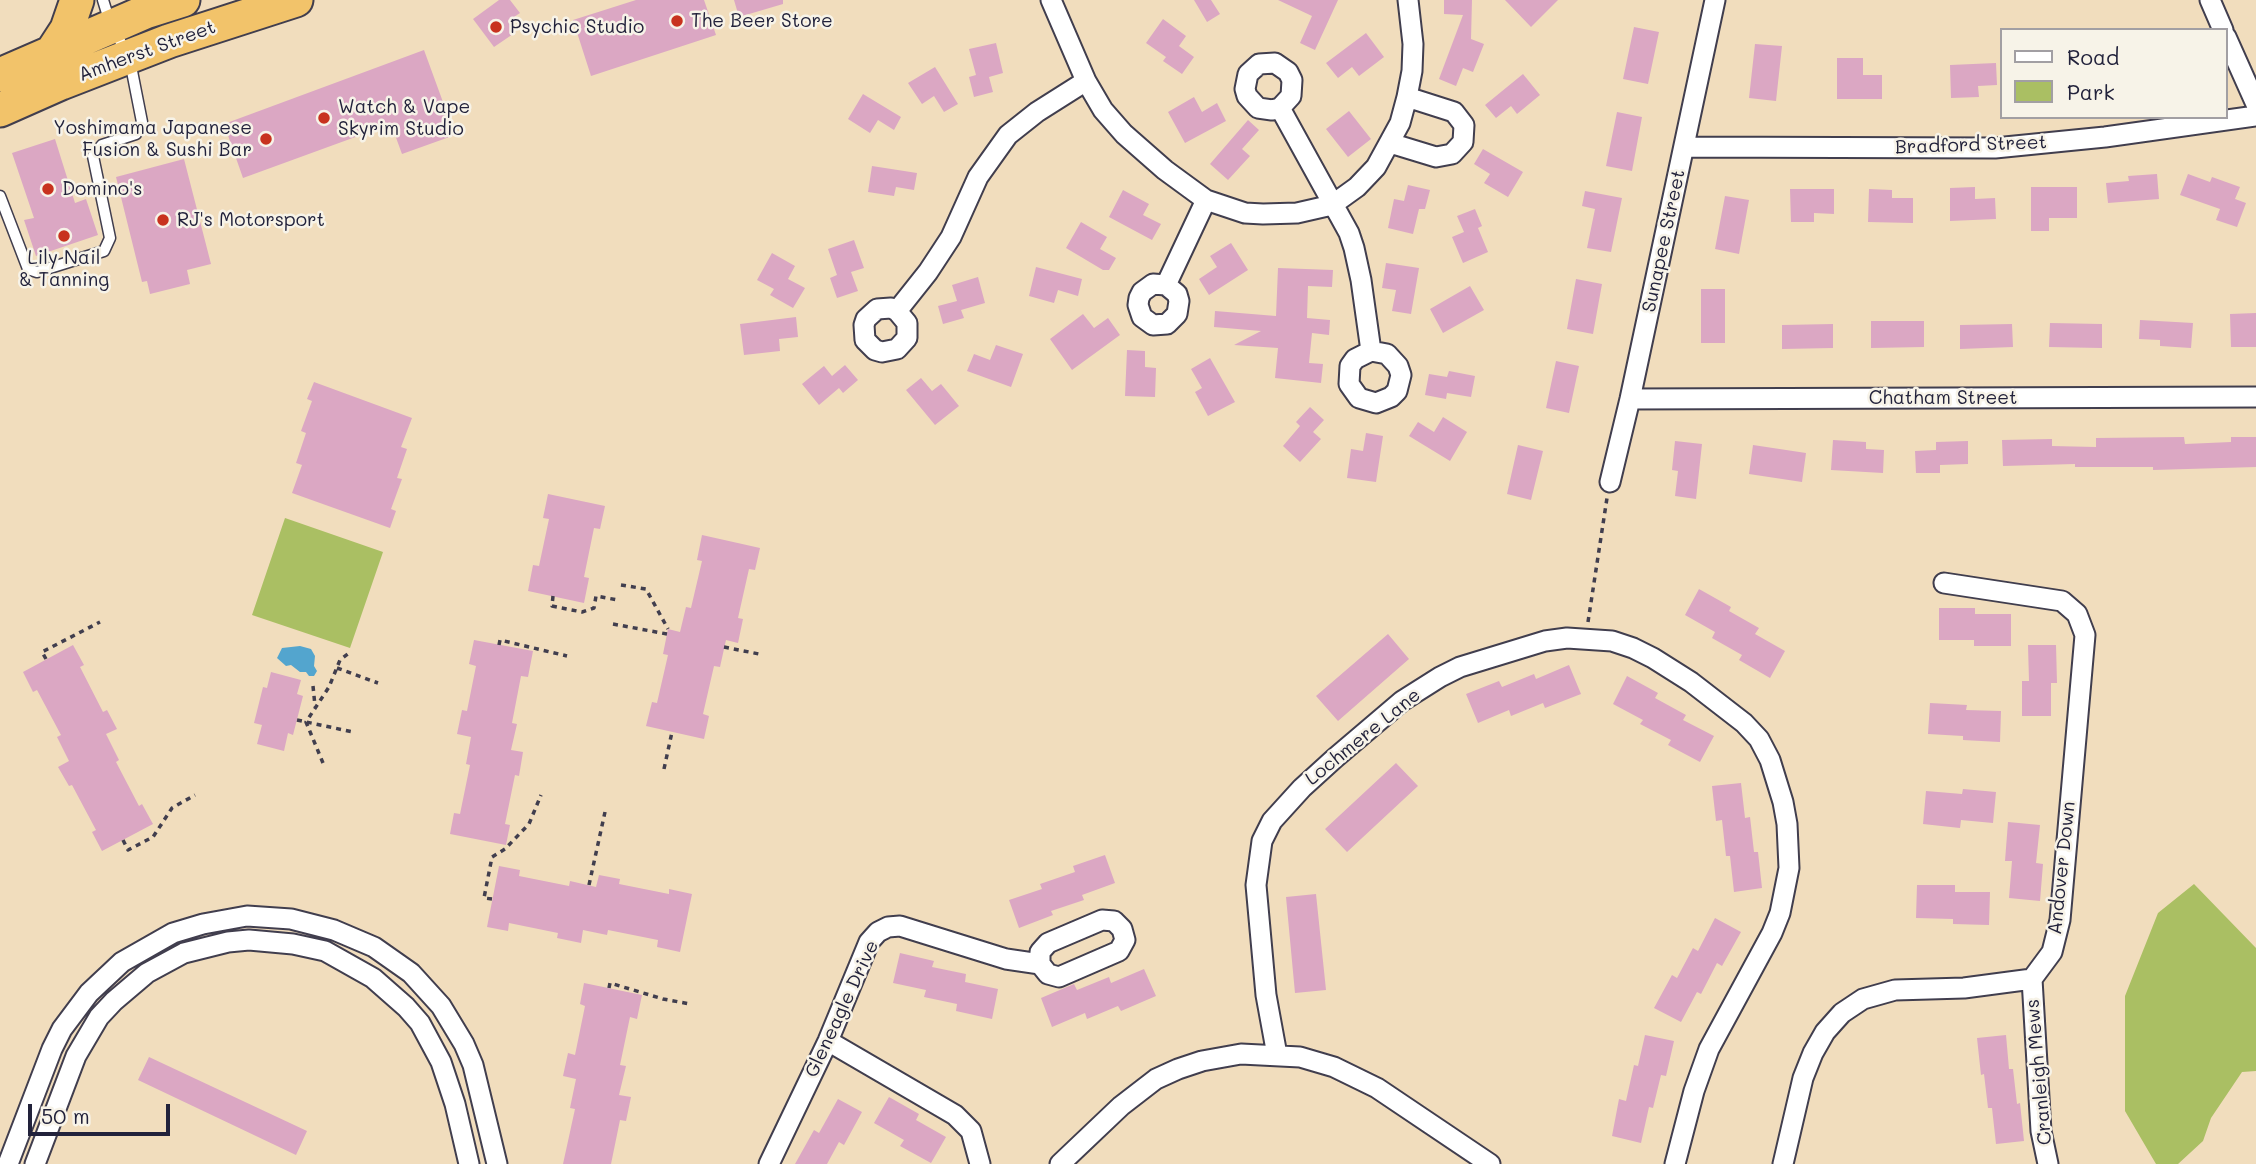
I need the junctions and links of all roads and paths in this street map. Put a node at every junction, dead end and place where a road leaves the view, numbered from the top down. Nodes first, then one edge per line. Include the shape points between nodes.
1 (76, 0) edge
2 (183, 0) edge
3 (296, 0) edge
4 (1051, 0) edge
5 (1408, 0) edge
6 (1715, 0) edge
7 (2210, 0) edge
8 (129, 23) edge
9 (2222, 28) edge
10 (2228, 41) edge
11 (52, 52) junction
12 (0, 75) edge
13 (1086, 81) junction
14 (1407, 97) junction
15 (2256, 104) edge
16 (1280, 107) dead end
17 (0, 110) edge
18 (2256, 116) edge
19 (1390, 143) junction
20 (1684, 147) junction
21 (0, 196) edge
22 (1206, 200) junction
23 (1332, 205) junction
24 (1166, 285) dead end
25 (897, 311) dead end
26 (1371, 351) dead end
27 (2256, 397) edge
28 (1630, 399) junction
29 (1610, 482) joint
30 (1944, 583) dead end
31 (621, 585) dead end
32 (553, 596) dead end
33 (618, 600) dead end
34 (100, 622) dead end
35 (613, 624) dead end
36 (1586, 638) junction
37 (499, 645) dead end
38 (724, 647) dead end
39 (349, 653) dead end
40 (759, 654) dead end
41 (568, 656) dead end
42 (46, 659) dead end
43 (337, 668) junction
44 (378, 683) dead end
45 (313, 686) dead end
46 (315, 708) junction
47 (297, 720) dead end
48 (306, 722) junction
49 (353, 732) dead end
50 (672, 732) dead end
51 (323, 763) dead end
52 (664, 769) dead end
53 (195, 795) dead end
54 (541, 795) dead end
55 (605, 812) dead end
56 (124, 840) dead end
57 (589, 886) dead end
58 (492, 899) dead end
59 (1040, 964) dead end
60 (2032, 979) junction
61 (609, 988) dead end
62 (690, 1003) dead end
63 (828, 1041) junction
64 (1278, 1055) junction
65 (8, 1164) edge
66 (35, 1164) edge
67 (469, 1164) edge
68 (497, 1164) edge
69 (769, 1164) edge
70 (980, 1164) edge
71 (1060, 1164) edge
72 (1490, 1164) edge
73 (1675, 1164) edge
74 (1783, 1164) edge
75 (2048, 1164) edge

1 - 11 highway via 67,29
2 - 8 highway, Amherst Street
3 - 8 highway, Amherst Street via 169,41
4 - 13 street
5 - 14 street via 1413,44
6 - 20 street, Sunapee Street
7 - 9 street
8 - 11 highway, Amherst Street
8 - 17 highway, Amherst Street via 61,83
8 - 21 lane via 142,122 136,134 102,145 93,156 110,238 104,251 37,272 29,269
10 - 15 street
11 - 12 highway, Amherst Street
13 - 22 street via 1124,134
13 - 25 street via 1008,135 978,177 940,256
14 - 19 street
14 - 19 street via 1454,112 1464,125 1463,142 1452,154 1436,157
16 - 23 street
18 - 20 street, Bradford Street via 1995,148
19 - 23 street via 1376,167
20 - 28 street, Sunapee Street
22 - 23 street via 1263,214
22 - 24 street
23 - 26 street via 1354,248
27 - 28 street, Chatham Street
28 - 29 street, Sunapee Street
29 - 36 path
30 - 60 street, Andover Down via 2062,601 2077,614 2085,635 2060,920 2052,952
31 - 35 path via 646,589 668,632
32 - 33 path via 552,606 582,612 594,608 596,596
34 - 42 path via 42,652
36 - 64 street, Lochmere Lane via 1524,647 1440,677 1402,701 1335,758 1272,821 1262,841 1256,885 1266,995
36 - 73 street, Lochmere Lane via 1612,641 1653,658 1744,723 1770,760 1787,824 1789,869 1780,913 1709,1049
37 - 41 path via 500,640
38 - 40 path
39 - 43 path
43 - 44 path
43 - 46 path
45 - 46 path
46 - 48 path
47 - 48 path
48 - 49 path
48 - 51 path
50 - 52 path
53 - 56 path via 172,808 153,836 128,850
54 - 58 path via 529,824 492,857 484,898
55 - 57 path
59 - 63 street, Gleneagle Drive via 1006,959 900,926 888,927 869,942
60 - 74 street via 1964,988 1895,990 1863,999 1842,1013 1813,1053
60 - 75 street, Cranleigh Mews via 2041,1131
61 - 62 path via 610,983
63 - 69 street, Gleneagle Drive
63 - 70 street via 955,1115 971,1131
64 - 71 street via 1223,1056 1156,1079
64 - 72 street via 1334,1067 1377,1088
65 - 68 street via 52,1049 89,993 122,962 173,933 247,916 291,919 334,930 374,947 411,973 441,1006 464,1044
66 - 67 street via 76,1056 114,1001 147,973 184,953 249,940 325,951 373,978 406,1007 441,1062

